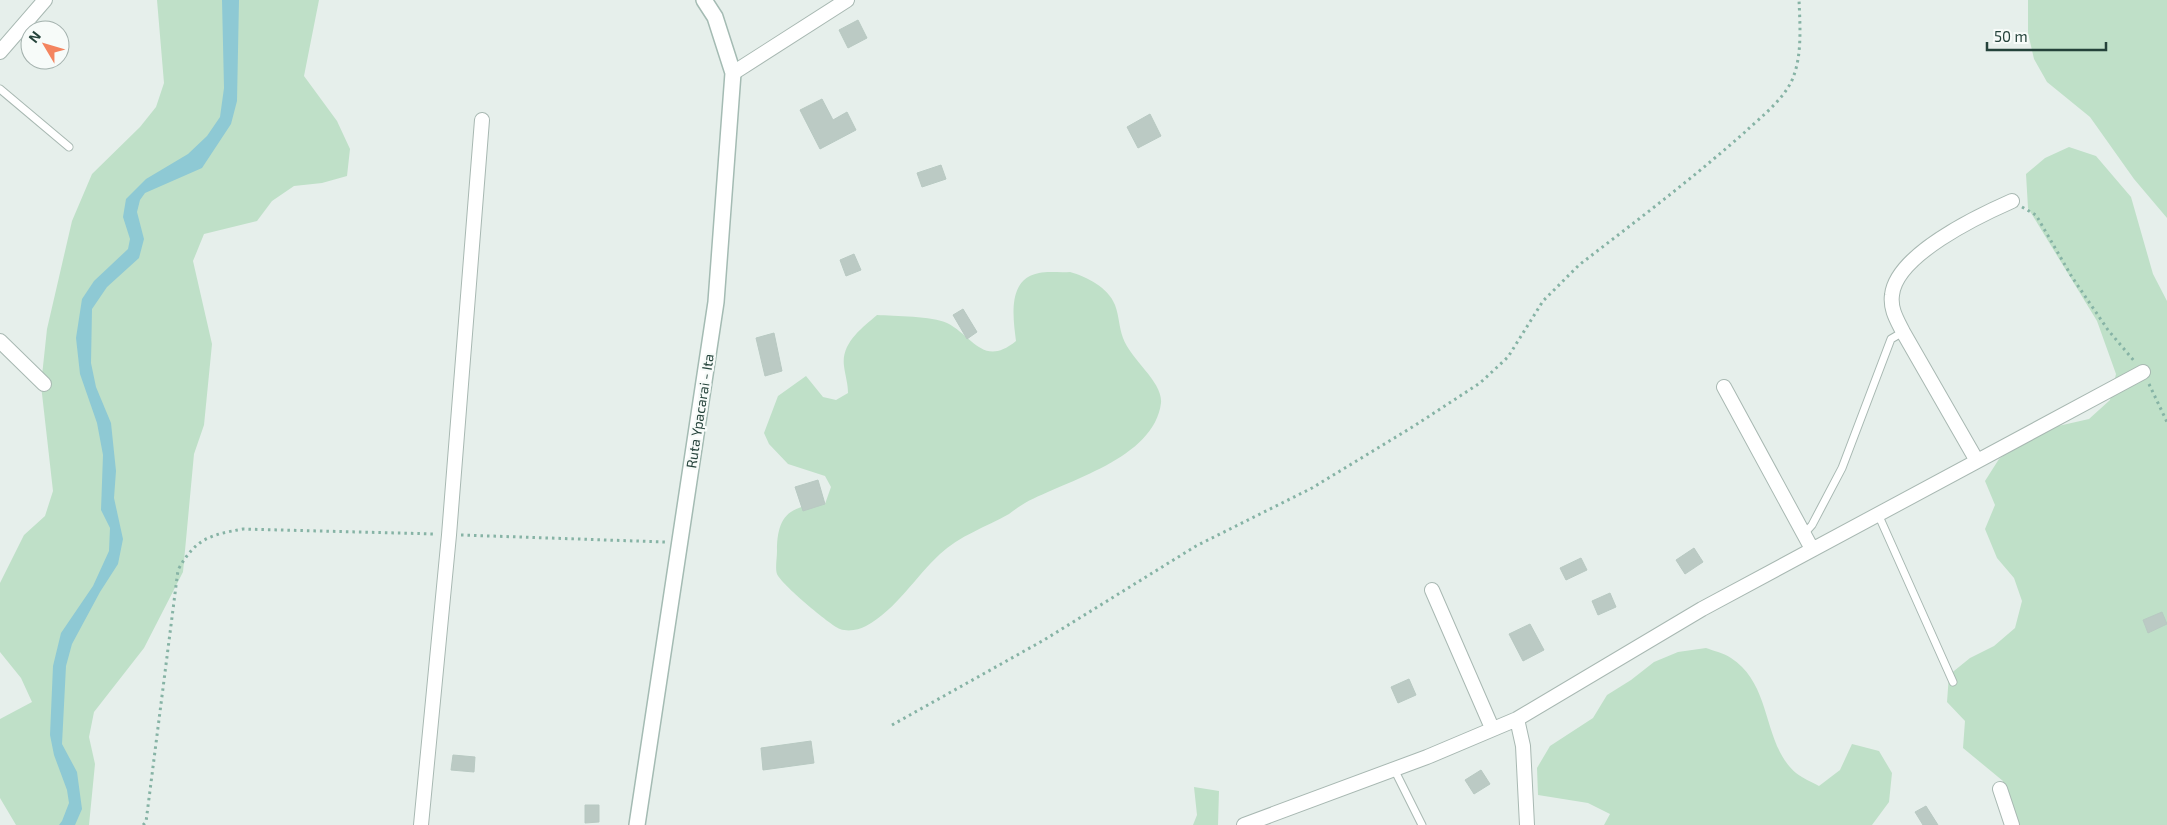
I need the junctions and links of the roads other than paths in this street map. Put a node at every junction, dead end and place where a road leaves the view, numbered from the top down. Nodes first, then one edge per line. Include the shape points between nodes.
1 (45, 0) edge
2 (704, 0) edge
3 (848, 0) edge
4 (0, 52) edge
5 (733, 73) junction
6 (0, 89) edge
7 (482, 120) dead end
8 (69, 147) dead end
9 (2012, 201) road end
10 (1902, 332) junction
11 (0, 341) edge
12 (2143, 372) road end
13 (44, 384) dead end
14 (1724, 387) dead end
15 (1977, 461) junction
16 (1878, 514) junction
17 (1804, 534) junction
18 (1812, 550) junction
19 (1432, 590) dead end
20 (1953, 682) dead end
21 (1517, 719) junction
22 (1492, 728) junction
23 (1394, 769) junction
24 (2000, 789) dead end
25 (421, 825) edge
26 (637, 825) edge
27 (1244, 825) edge
28 (1422, 825) edge
29 (1527, 825) edge
30 (2012, 825) edge

1 - 4 street
2 - 5 street, Ruta Ypacarai - Ita via 715,17
3 - 5 street
5 - 26 street, Ruta Ypacarai - Ita via 716,302
6 - 8 lane
7 - 25 street via 450,535
9 - 10 street via 1978,216 1922,252 1906,267 1896,281 1892,295 1892,309
10 - 15 street
10 - 17 lane via 1891,339 1842,468
11 - 13 street
12 - 15 street
14 - 17 street
15 - 16 street
16 - 18 street
16 - 20 lane
17 - 18 street
18 - 21 street via 1702,609
19 - 22 street
21 - 22 street
21 - 29 street via 1523,746
22 - 23 street
23 - 27 street
23 - 28 lane
24 - 30 street

